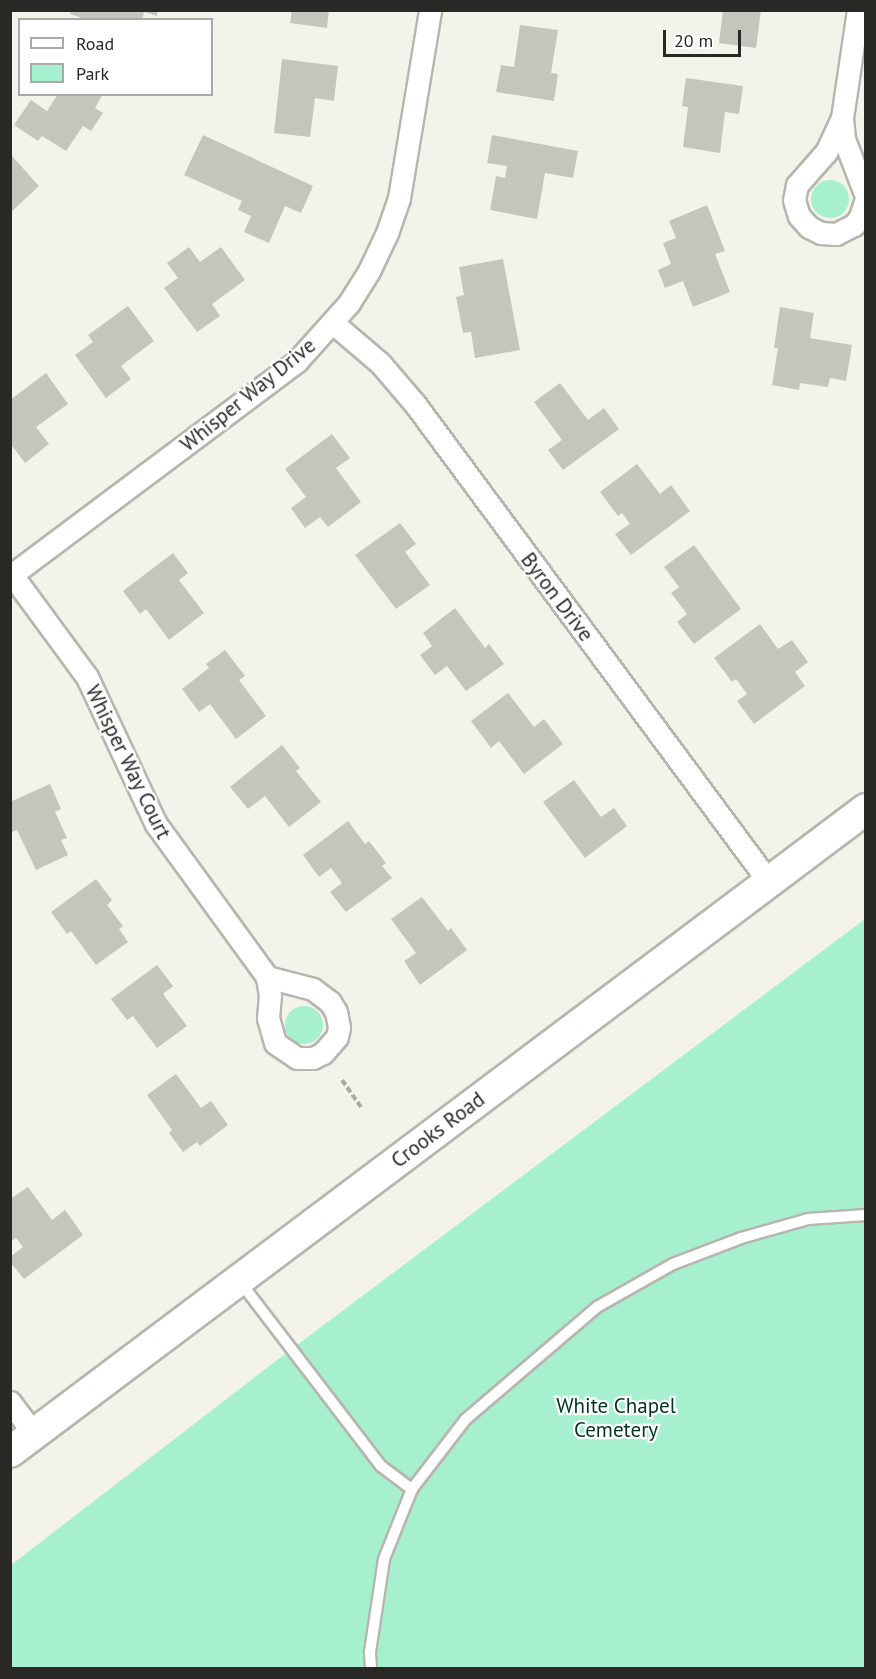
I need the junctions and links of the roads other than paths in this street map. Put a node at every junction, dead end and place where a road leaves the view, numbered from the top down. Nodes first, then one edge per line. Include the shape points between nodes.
1 (430, 10) edge
2 (858, 10) edge
3 (842, 118) junction
4 (866, 197) edge
5 (333, 323) junction
6 (11, 576) edge
7 (866, 809) edge
8 (769, 882) junction
9 (267, 976) dead end
10 (866, 1215) edge
11 (239, 1280) junction
12 (10, 1402) edge
13 (34, 1434) junction
14 (10, 1452) edge
15 (412, 1489) junction
16 (371, 1668) edge

1 - 5 street, Whisper Way Drive via 399,198 369,271
2 - 3 street
3 - 4 street via 847,148
3 - 4 street via 826,152 797,185 796,208 809,227 836,234 854,225
5 - 6 street, Whisper Way Drive via 271,381
5 - 8 street, Byron Drive via 380,363 415,404
6 - 9 street, Whisper Way Court via 87,677 156,824
7 - 8 main road, Crooks Road
8 - 11 main road, Crooks Road
10 - 15 lane via 808,1219 741,1238 672,1264 597,1307 466,1419
11 - 13 main road, Crooks Road
11 - 15 lane via 381,1466
12 - 13 street
13 - 14 main road, Crooks Road
15 - 16 lane via 384,1559

